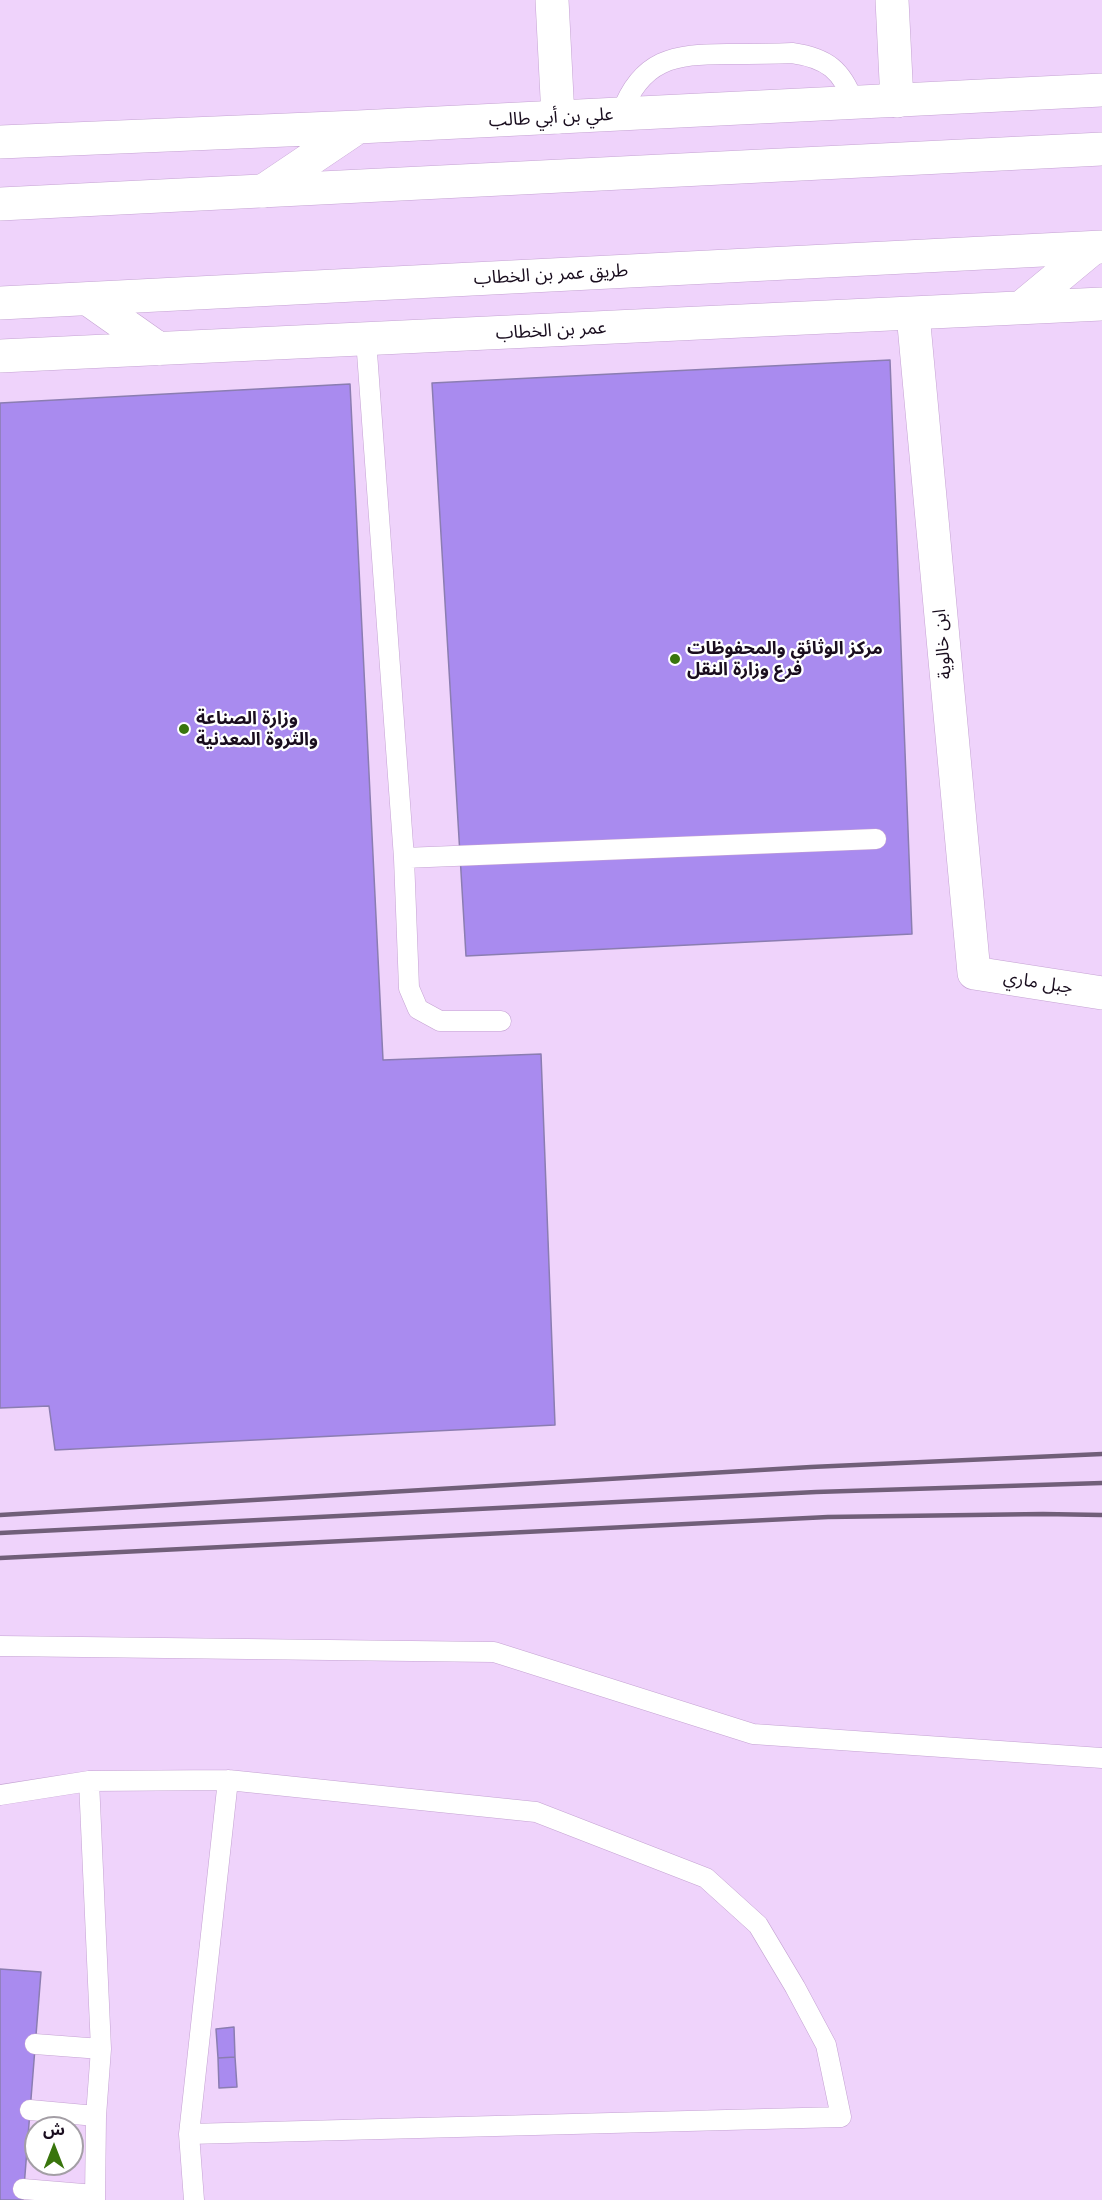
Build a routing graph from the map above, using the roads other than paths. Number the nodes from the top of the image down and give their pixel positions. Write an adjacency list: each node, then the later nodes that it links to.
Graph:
1 (552, 0): 7 (street)
2 (892, 0): 4 (street)
3 (1102, 90): 4 (street, علي بن أبي طالب)
4 (897, 101): 5 (street, علي بن أبي طالب)
5 (854, 104): 6 (street, علي بن أبي طالب); 6 (lane)
6 (621, 114): 7 (street, علي بن أبي طالب)
7 (558, 117): 8 (street, علي بن أبي طالب)
8 (358, 127): 9 (street, علي بن أبي طالب); 11 (street)
9 (0, 142)
10 (1102, 149): 11 (street)
11 (263, 191): 12 (street)
12 (0, 204)
13 (1098, 247): 14 (street, طريق عمر بن الخطاب); 17 (street)
14 (87, 299): 15 (street, طريق عمر بن الخطاب); 20 (street)
15 (0, 303)
16 (1102, 304): 17 (street, عمر بن الخطاب)
17 (1023, 306): 18 (street, عمر بن الخطاب)
18 (913, 314): 19 (street, عمر بن الخطاب); 24 (street, ابن خالوية)
19 (366, 339): 20 (street, عمر بن الخطاب); 23 (lane)
20 (159, 349): 21 (street, عمر بن الخطاب)
21 (0, 356)
22 (876, 839): 23 (lane)
23 (404, 858): 26 (lane)
24 (974, 973): 25 (street, جبل ماري)
25 (1102, 993)
26 (501, 1021)
27 (0, 1646): 28 (lane)
28 (1102, 1758)
29 (228, 1780): 30 (lane); 36 (lane); 36 (lane)
30 (88, 1781): 31 (lane); 33 (lane)
31 (0, 1795)
32 (35, 2044): 33 (lane)
33 (101, 2049): 35 (lane)
34 (30, 2110): 35 (lane)
35 (96, 2116): 38 (lane)
36 (189, 2134): 39 (lane)
37 (23, 2189): 38 (lane)
38 (95, 2198)
39 (194, 2200)

